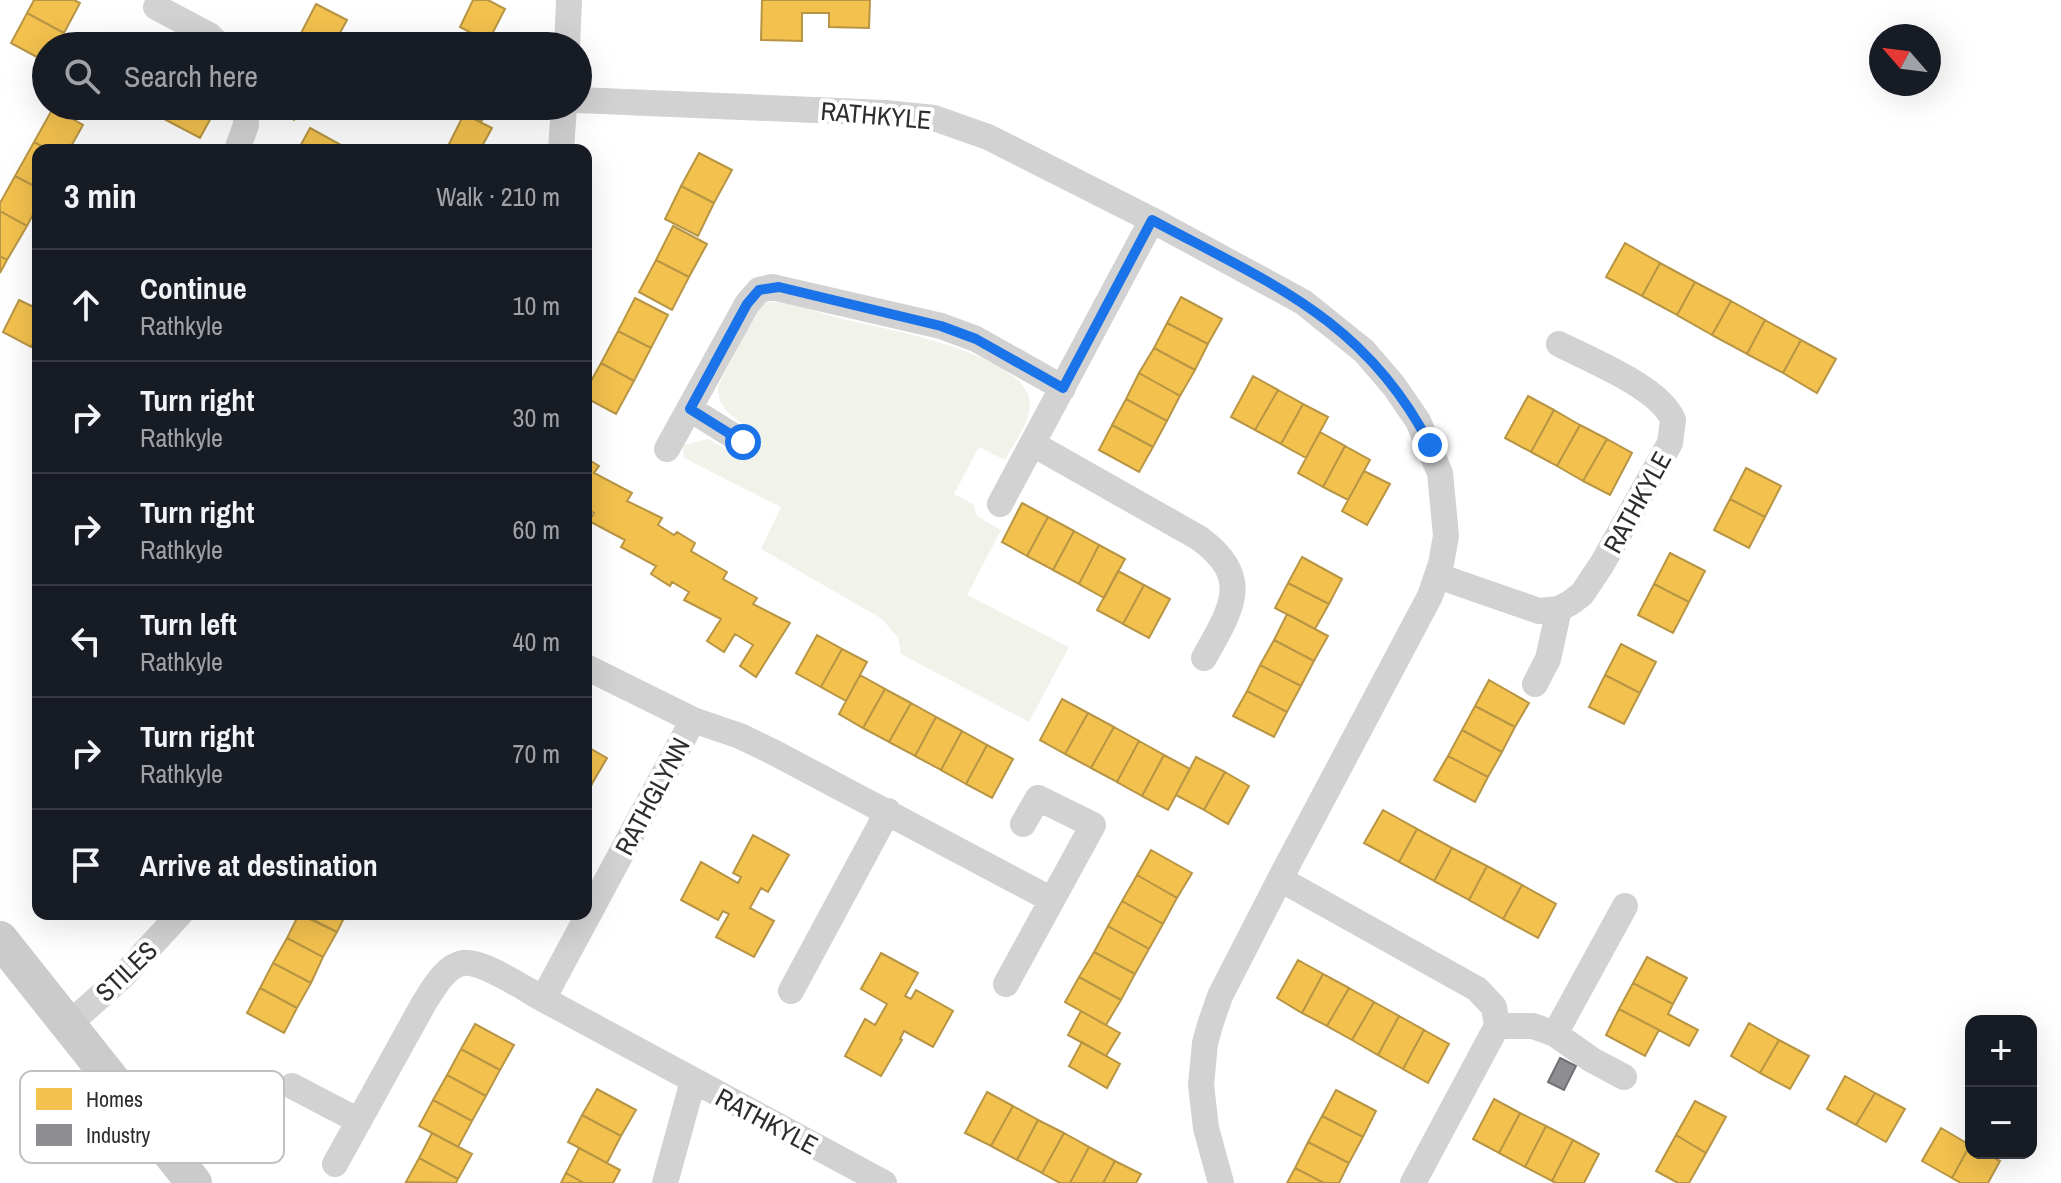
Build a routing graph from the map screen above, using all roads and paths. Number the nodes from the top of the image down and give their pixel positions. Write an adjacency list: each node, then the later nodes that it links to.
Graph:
1 (569, 0): 4 (street)
2 (156, 7): 3 (street)
3 (203, 32)
4 (568, 32)
5 (592, 101): 10 (street, RATHKYLE)
6 (246, 120): 8 (street)
7 (563, 120): 9 (street)
8 (239, 144)
9 (561, 144)
10 (1152, 220): 12 (street); 18 (street, RATHKYLE)
11 (1559, 344): 19 (street, RATHKYLE)
12 (1063, 388): 13 (street); 15 (street)
13 (690, 409): 14 (street); 16 (street)
14 (743, 442)
15 (1033, 444): 17 (street); 20 (street)
16 (667, 449)
17 (1000, 504)
18 (1438, 576): 19 (street); 26 (street, RATHKYLE)
19 (1559, 609): 22 (street)
20 (1204, 658)
21 (592, 670): 23 (street, RATHGLYNN)
22 (1535, 684)
23 (693, 720): 24 (street, RATHGLYNN); 29 (street, RATHGLYNN)
24 (888, 811): 27 (street, RATHGLYNN); 34 (street)
25 (1023, 824): 27 (street)
26 (1280, 879): 37 (street); 49 (street, RATHKYLE)
27 (1052, 900): 33 (street)
28 (1625, 906): 38 (street)
29 (592, 908)
30 (174, 920): 36 (street, STILES)
31 (585, 920): 35 (street, RATHGLYNN)
32 (0, 939): 36 (street)
33 (1006, 984)
34 (791, 991)
35 (543, 999): 41 (street); 43 (street)
36 (69, 1024): 39 (street)
37 (1497, 1026): 38 (street); 50 (street)
38 (1555, 1034): 40 (street)
39 (106, 1071)
40 (1624, 1077)
41 (693, 1081): 47 (street); 48 (street, RATHKYLE)
42 (292, 1086): 43 (street)
43 (359, 1121): 45 (street)
44 (178, 1163): 46 (street)
45 (335, 1164)
46 (194, 1183)
47 (665, 1183)
48 (884, 1183)
49 (1221, 1183)
50 (1413, 1183)

